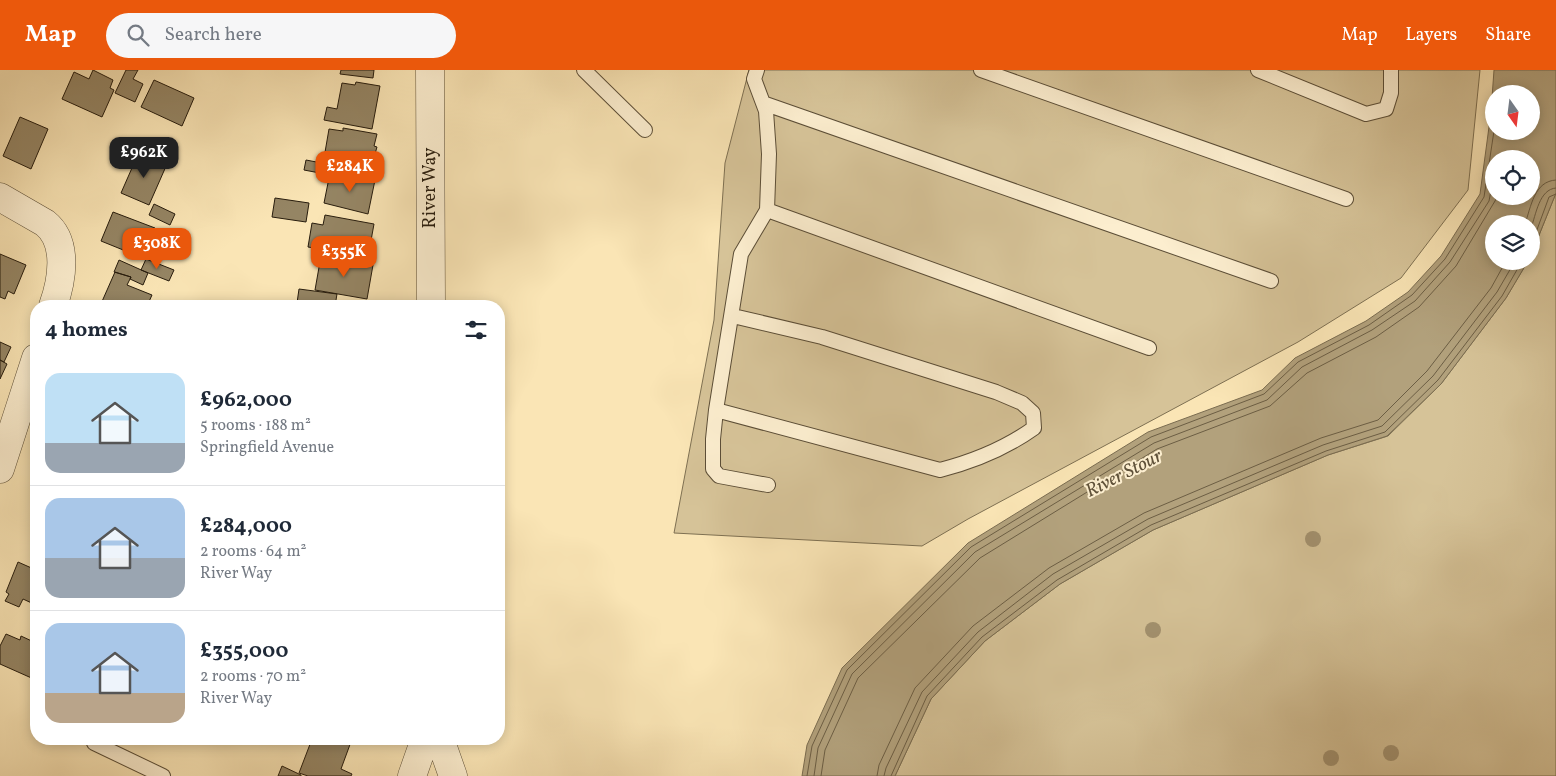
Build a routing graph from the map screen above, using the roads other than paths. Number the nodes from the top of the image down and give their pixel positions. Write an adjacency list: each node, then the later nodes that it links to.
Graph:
1 (430, 70): 14 (street, River Way)
2 (584, 70): 8 (lane)
3 (757, 70): 7 (lane)
4 (981, 70): 10 (lane)
5 (1258, 70): 6 (lane)
6 (1391, 70)
7 (763, 104): 11 (lane); 12 (lane)
8 (645, 130)
9 (0, 197): 13 (street)
10 (1346, 199)
11 (767, 210): 15 (lane); 16 (lane)
12 (1271, 281)
13 (55, 300)
14 (431, 300)
15 (733, 316): 18 (lane); 18 (lane)
16 (1149, 348)
17 (30, 376): 19 (street)
18 (716, 410): 20 (lane)
19 (0, 469)
20 (768, 485)
21 (98, 745): 24 (lane)
22 (423, 745): 25 (street)
23 (442, 745): 26 (street)
24 (163, 776)
25 (412, 776)
26 (453, 776)

